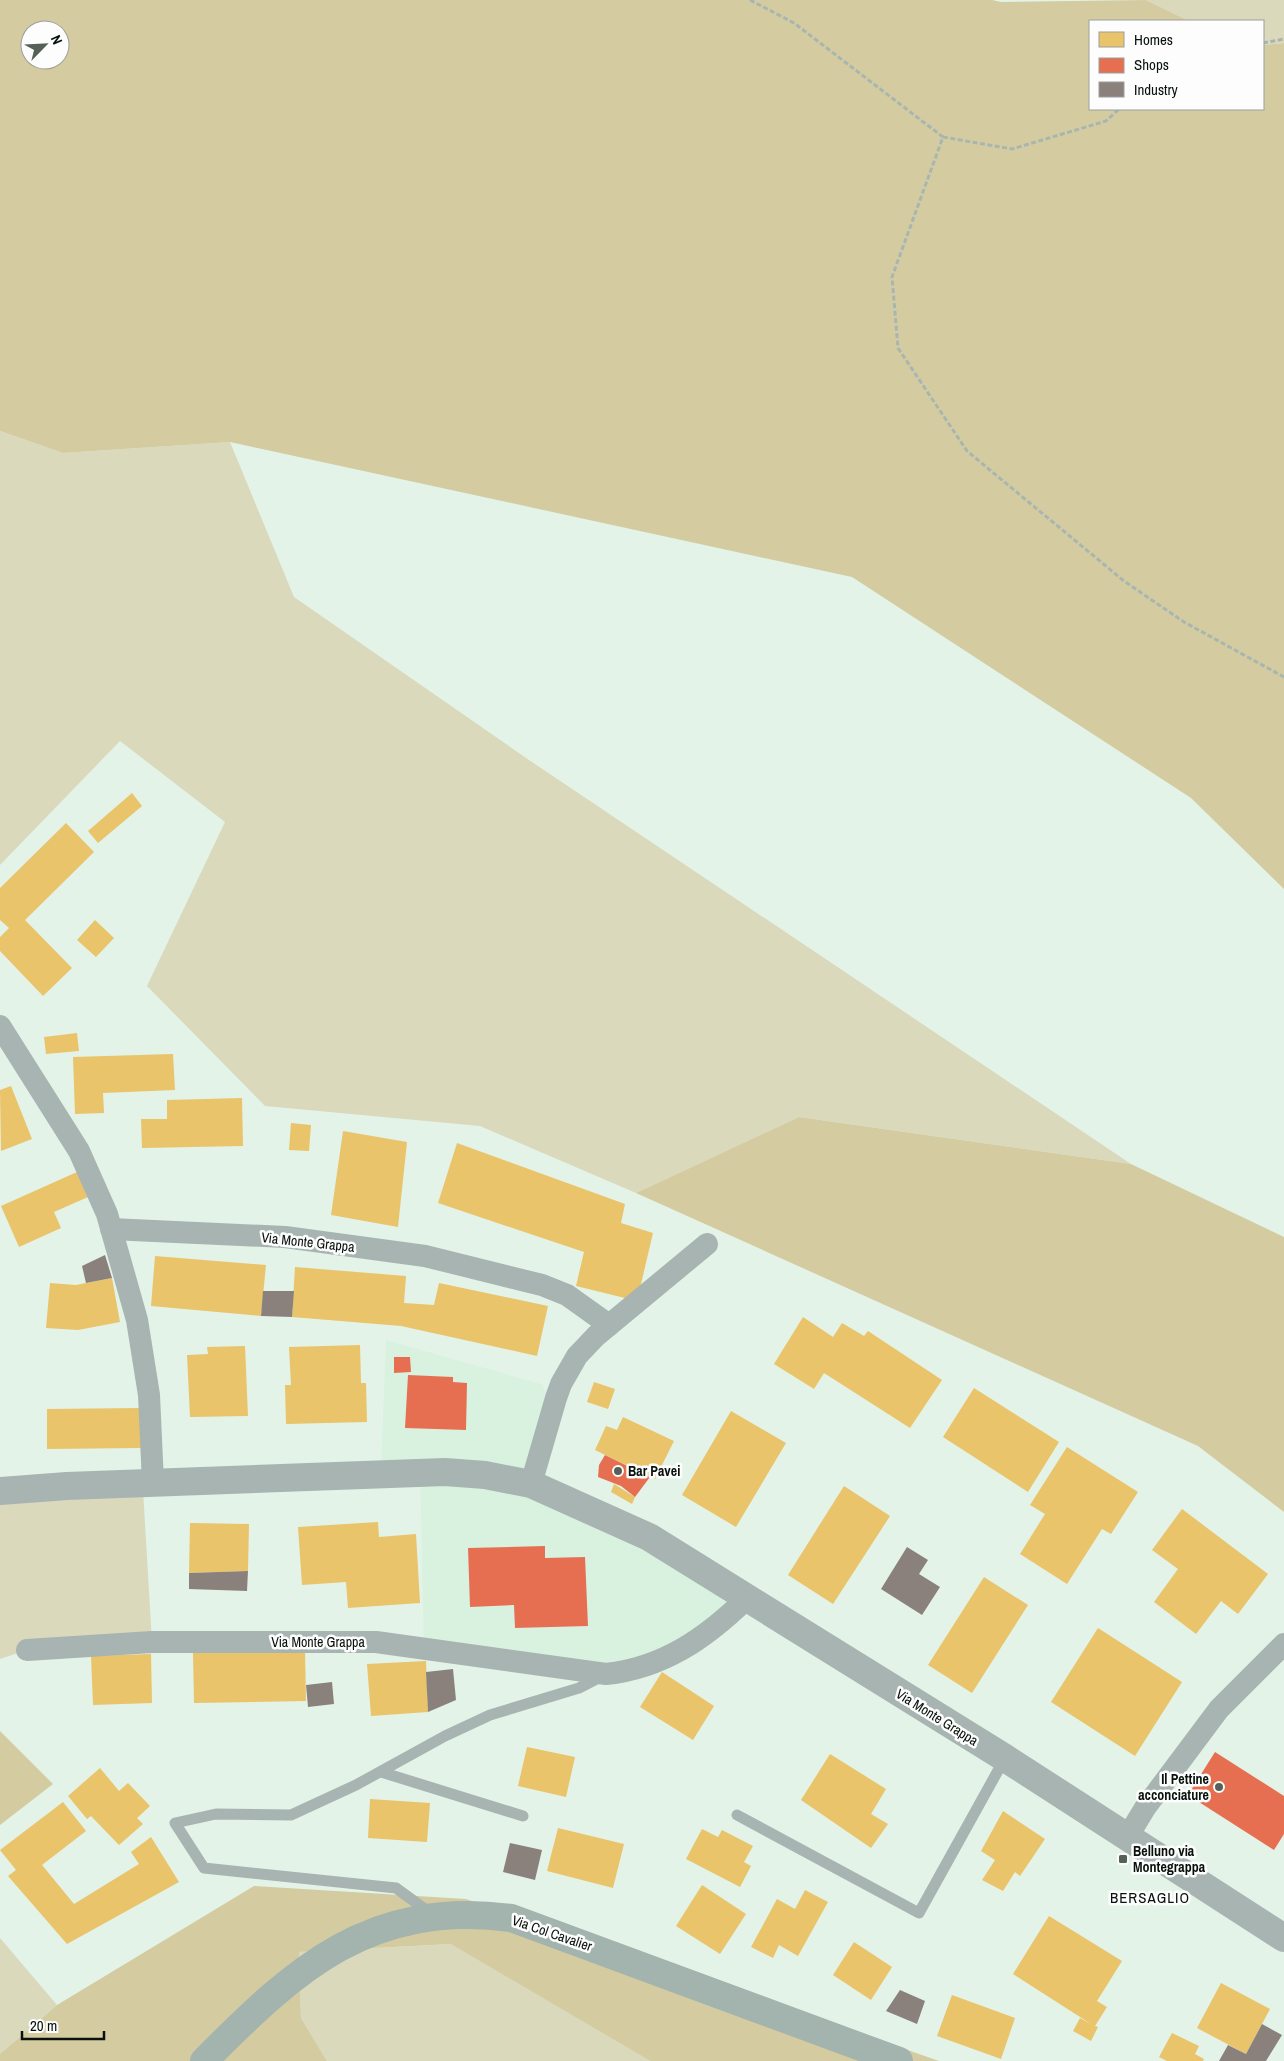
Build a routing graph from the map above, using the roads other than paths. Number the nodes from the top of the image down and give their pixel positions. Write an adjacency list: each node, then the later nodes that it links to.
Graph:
1 (0, 1026): 2 (street)
2 (111, 1229): 4 (street, Via Monte Grappa); 5 (street)
3 (707, 1244): 4 (street)
4 (609, 1325): 6 (street)
5 (153, 1483): 6 (street, Via Monte Grappa); 7 (street, Via Monte Grappa)
6 (531, 1484): 8 (street, Via Monte Grappa)
7 (0, 1491)
8 (746, 1599): 11 (street, Via Monte Grappa); 12 (street, Via Monte Grappa)
9 (1284, 1644): 16 (street)
10 (27, 1650): 11 (street, Via Monte Grappa)
11 (606, 1674): 13 (lane, Via Monte Grappa)
12 (1005, 1758): 14 (lane); 16 (street, Via Monte Grappa)
13 (381, 1772): 15 (lane); 17 (lane, Via Monte Grappa)
14 (737, 1814)
15 (523, 1816)
16 (1128, 1836): 18 (street, Via Monte Grappa)
17 (436, 1917): 19 (main road, Via Col Cavalier); 20 (main road, Via Col Cavalier)
18 (1284, 1938)
19 (861, 2054): 21 (main road, Via Col Cavalier)
20 (204, 2061)
21 (899, 2061)

